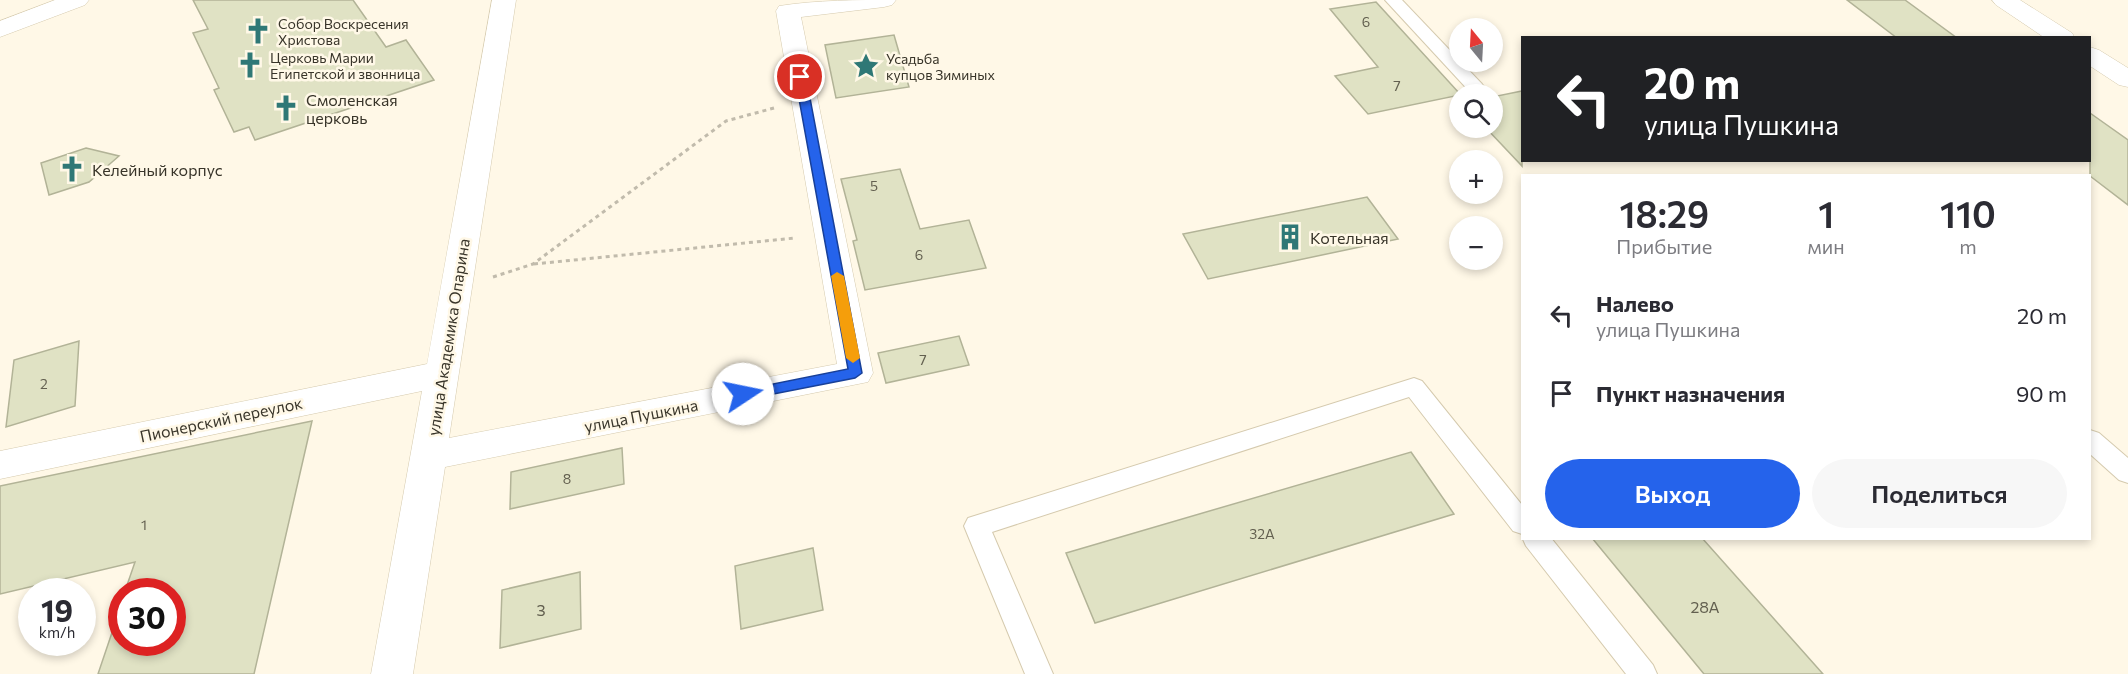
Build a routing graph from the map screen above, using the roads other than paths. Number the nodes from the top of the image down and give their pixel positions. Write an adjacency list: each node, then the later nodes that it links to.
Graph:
1 (77, 0): 6 (street)
2 (504, 0): 11 (street, улица Академика Опарина)
3 (884, 0): 13 (street, улица Пушкина)
4 (1393, 0): 10 (lane)
5 (2004, 0): 7 (street)
6 (0, 30)
7 (2059, 36)
8 (2091, 56): 9 (street)
9 (2128, 79)
10 (1472, 84)
11 (441, 374): 13 (street, улица Академика Опарина); 14 (street, Пионерский переулок)
12 (2091, 441): 15 (lane)
13 (429, 456): 18 (street, улица Академика Опарина)
14 (0, 465)
15 (2128, 473)
16 (1521, 522): 19 (lane)
17 (1537, 540): 20 (lane)
18 (392, 674)
19 (1039, 674)
20 (1643, 674)

